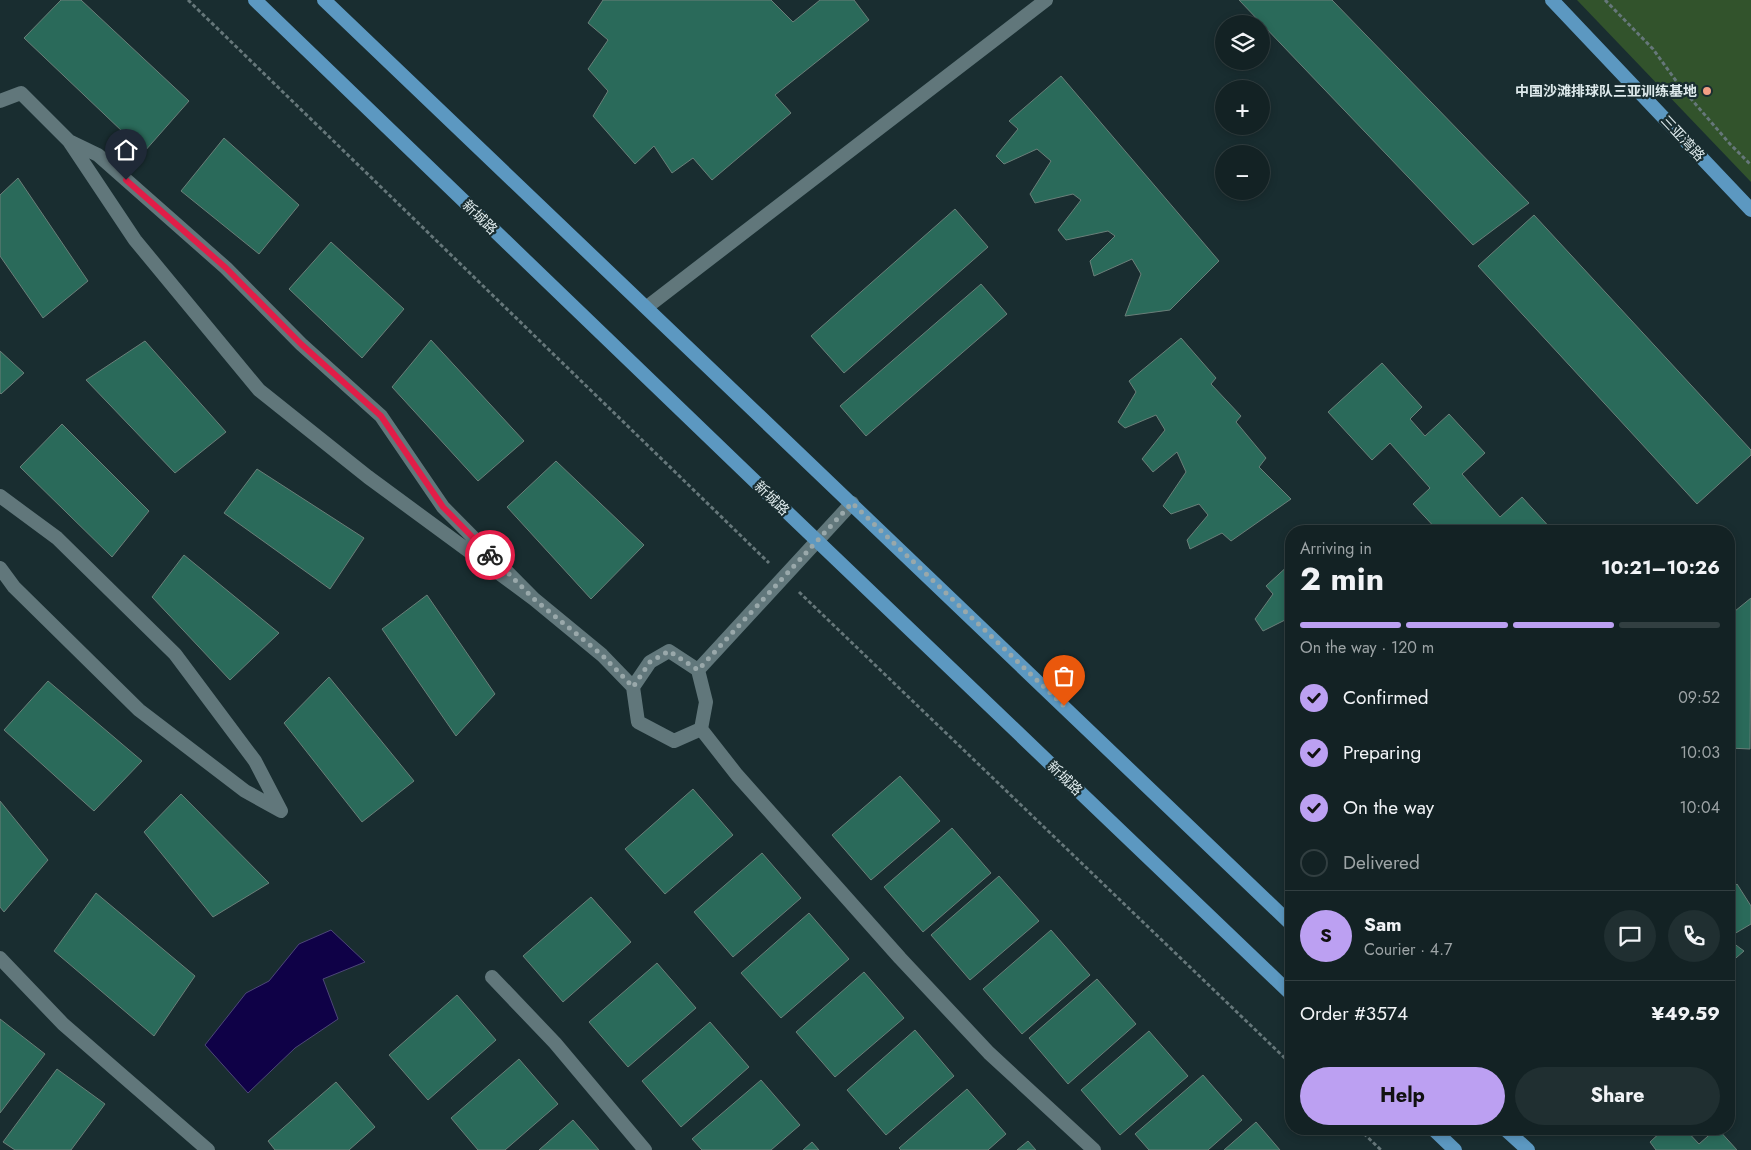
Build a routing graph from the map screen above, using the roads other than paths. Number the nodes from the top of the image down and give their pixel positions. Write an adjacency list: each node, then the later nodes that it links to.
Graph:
1 (255, 0): 11 (main road, 新城路)
2 (324, 0): 8 (main road)
3 (1046, 0): 8 (street)
4 (1552, 0): 7 (main road, 三亚湾路)
5 (0, 101): 6 (street)
6 (69, 141): 13 (street); 13 (street)
7 (1751, 210)
8 (647, 307): 10 (main road)
9 (0, 496): 12 (street)
10 (852, 503): 11 (street); 17 (main road)
11 (817, 541): 14 (street); 20 (main road, 新城路)
12 (0, 568)
13 (534, 599): 15 (street)
14 (698, 670): 15 (street); 16 (street)
15 (633, 687): 16 (street)
16 (701, 729): 25 (street)
17 (1285, 918)
18 (0, 958): 23 (street)
19 (492, 977): 24 (street)
20 (1285, 988)
21 (1439, 1135): 26 (main road)
22 (1512, 1135): 27 (main road)
23 (208, 1150)
24 (645, 1150)
25 (1094, 1150)
26 (1455, 1150)
27 (1528, 1150)

